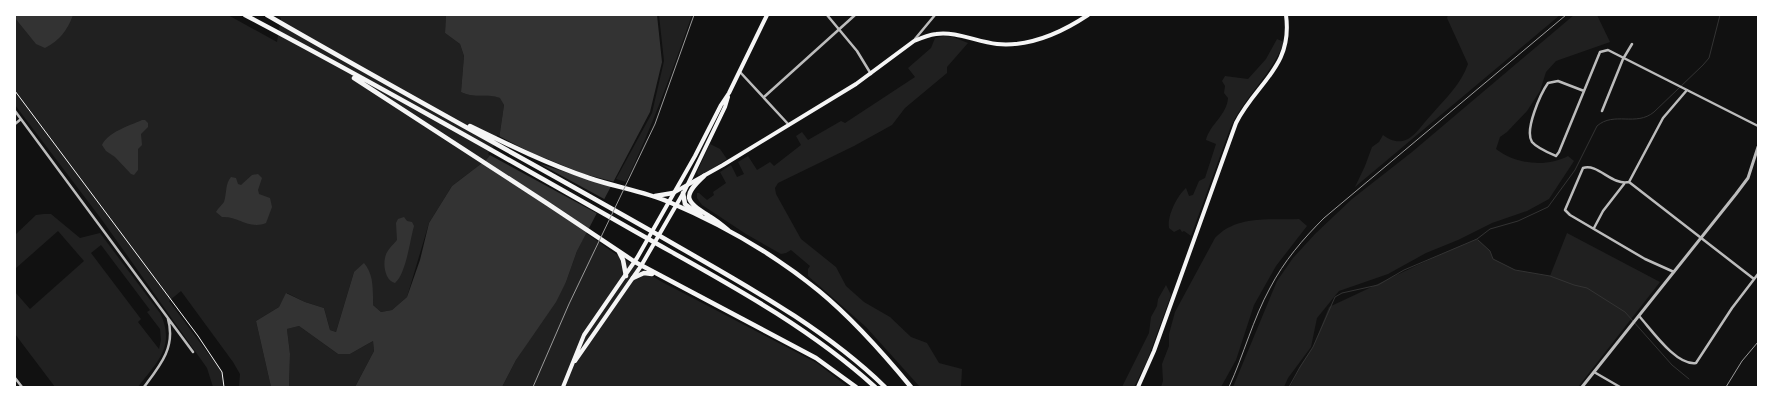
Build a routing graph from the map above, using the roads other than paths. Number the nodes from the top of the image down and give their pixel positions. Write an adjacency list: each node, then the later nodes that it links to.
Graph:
1 (245, 15): 12 (highway)
2 (266, 15): 22 (highway)
3 (767, 15): 14 (main road)
4 (827, 15): 9 (street)
5 (855, 15): 9 (street)
6 (935, 15): 10 (street)
7 (1088, 15): 10 (main road)
8 (1286, 15): 63 (main road)
9 (839, 30): 15 (street); 19 (street)
10 (914, 41): 15 (main road)
11 (1632, 44): 13 (street)
12 (306, 48): 41 (highway); 60 (highway)
13 (1625, 58): 16 (street); 17 (street); 21 (street)
14 (740, 72): 18 (main road); 19 (street)
15 (871, 74): 25 (main road)
16 (1686, 89): 26 (street); 29 (street)
17 (1584, 91): 17 (street)
18 (729, 93): 31 (main road); 32 (main road)
19 (764, 96): 25 (street)
20 (15, 111): 23 (street)
21 (1602, 111)
22 (443, 114): 34 (highway); 61 (highway)
23 (21, 120): 24 (street); 51 (street)
24 (15, 124)
25 (789, 125): 28 (main road)
26 (1758, 126)
27 (1758, 147): 40 (street)
28 (704, 176): 31 (main road); 39 (highway)
29 (1629, 182): 30 (street); 40 (street)
30 (1625, 183): 38 (street); 38 (street)
31 (686, 187): 32 (main road); 33 (main road)
32 (673, 193): 34 (highway); 35 (main road)
33 (683, 193): 36 (main road); 37 (highway)
34 (654, 196): 35 (highway)
35 (668, 202): 36 (highway); 42 (main road)
36 (676, 205): 37 (highway); 43 (main road)
37 (713, 224): 39 (highway)
38 (1594, 228): 44 (street)
39 (739, 238): 62 (highway)
40 (1702, 239): 44 (street); 49 (street)
41 (616, 250): 42 (highway); 47 (highway)
42 (634, 262): 43 (highway); 47 (main road)
43 (641, 266): 45 (highway); 48 (main road)
44 (1675, 273): 50 (street)
45 (657, 274): 48 (highway); 59 (highway)
46 (1758, 274): 49 (street)
47 (626, 276): 53 (main road)
48 (633, 278): 53 (main road)
49 (1754, 279): 50 (street)
50 (1640, 316): 54 (street)
51 (168, 317): 52 (street); 57 (street)
52 (193, 352)
53 (573, 362): 58 (main road)
54 (1594, 372): 64 (street); 65 (street)
55 (15, 378): 56 (street)
56 (22, 387)
57 (144, 387)
58 (564, 387)
59 (856, 387)
60 (876, 387)
61 (885, 387)
62 (910, 387)
63 (1138, 387)
64 (1582, 387)
65 (1620, 387)

